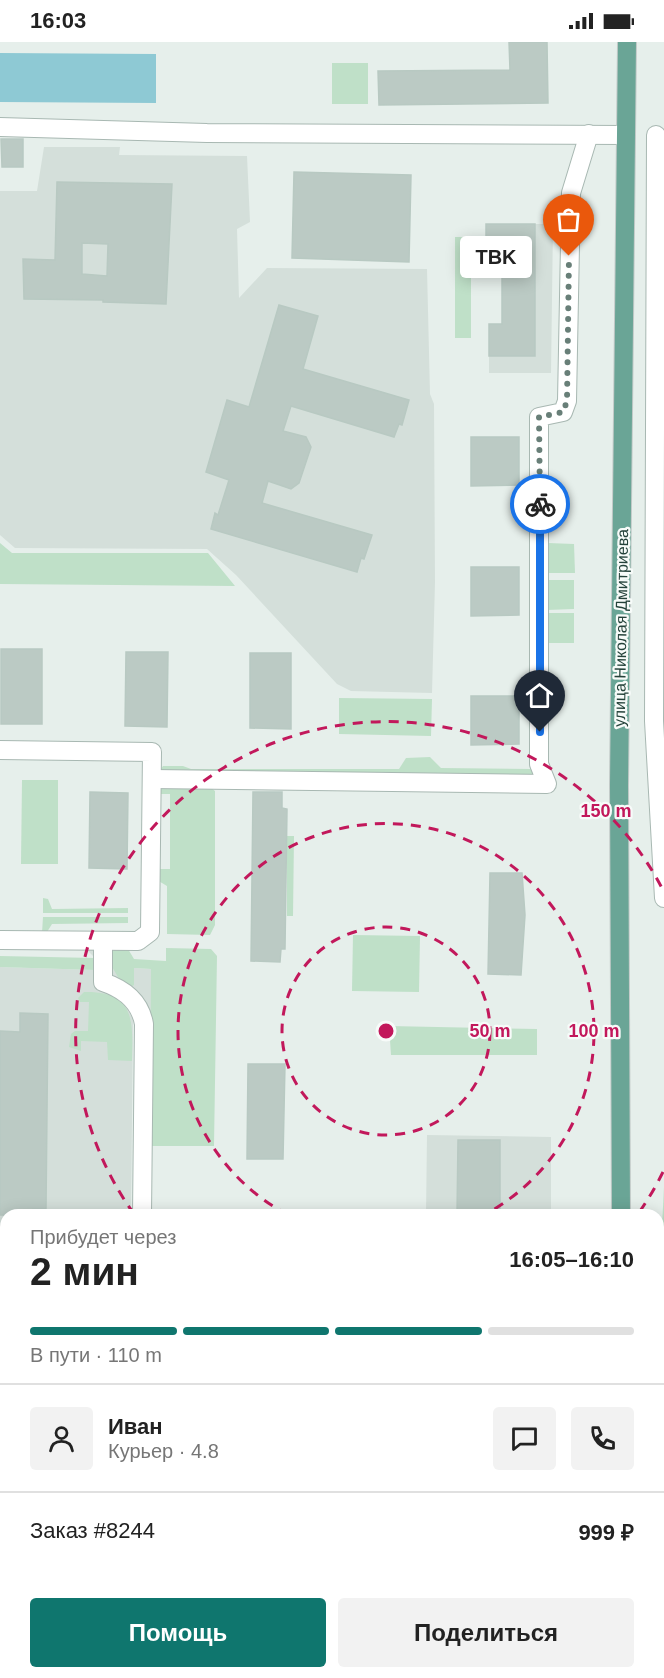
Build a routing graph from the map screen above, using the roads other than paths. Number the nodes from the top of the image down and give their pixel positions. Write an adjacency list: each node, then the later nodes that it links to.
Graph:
1 (627, 42): 4 (main road, улица Николая Дмитриева)
2 (0, 127): 3 (street)
3 (589, 134): 4 (street); 8 (street)
4 (627, 135): 13 (main road, улица Николая Дмитриева)
5 (656, 135): 6 (street)
6 (659, 558): 9 (street)
7 (0, 750): 8 (street)
8 (152, 779): 11 (street)
9 (664, 898)
10 (0, 940): 11 (street)
11 (103, 941): 12 (street)
12 (142, 1209)
13 (621, 1209)

